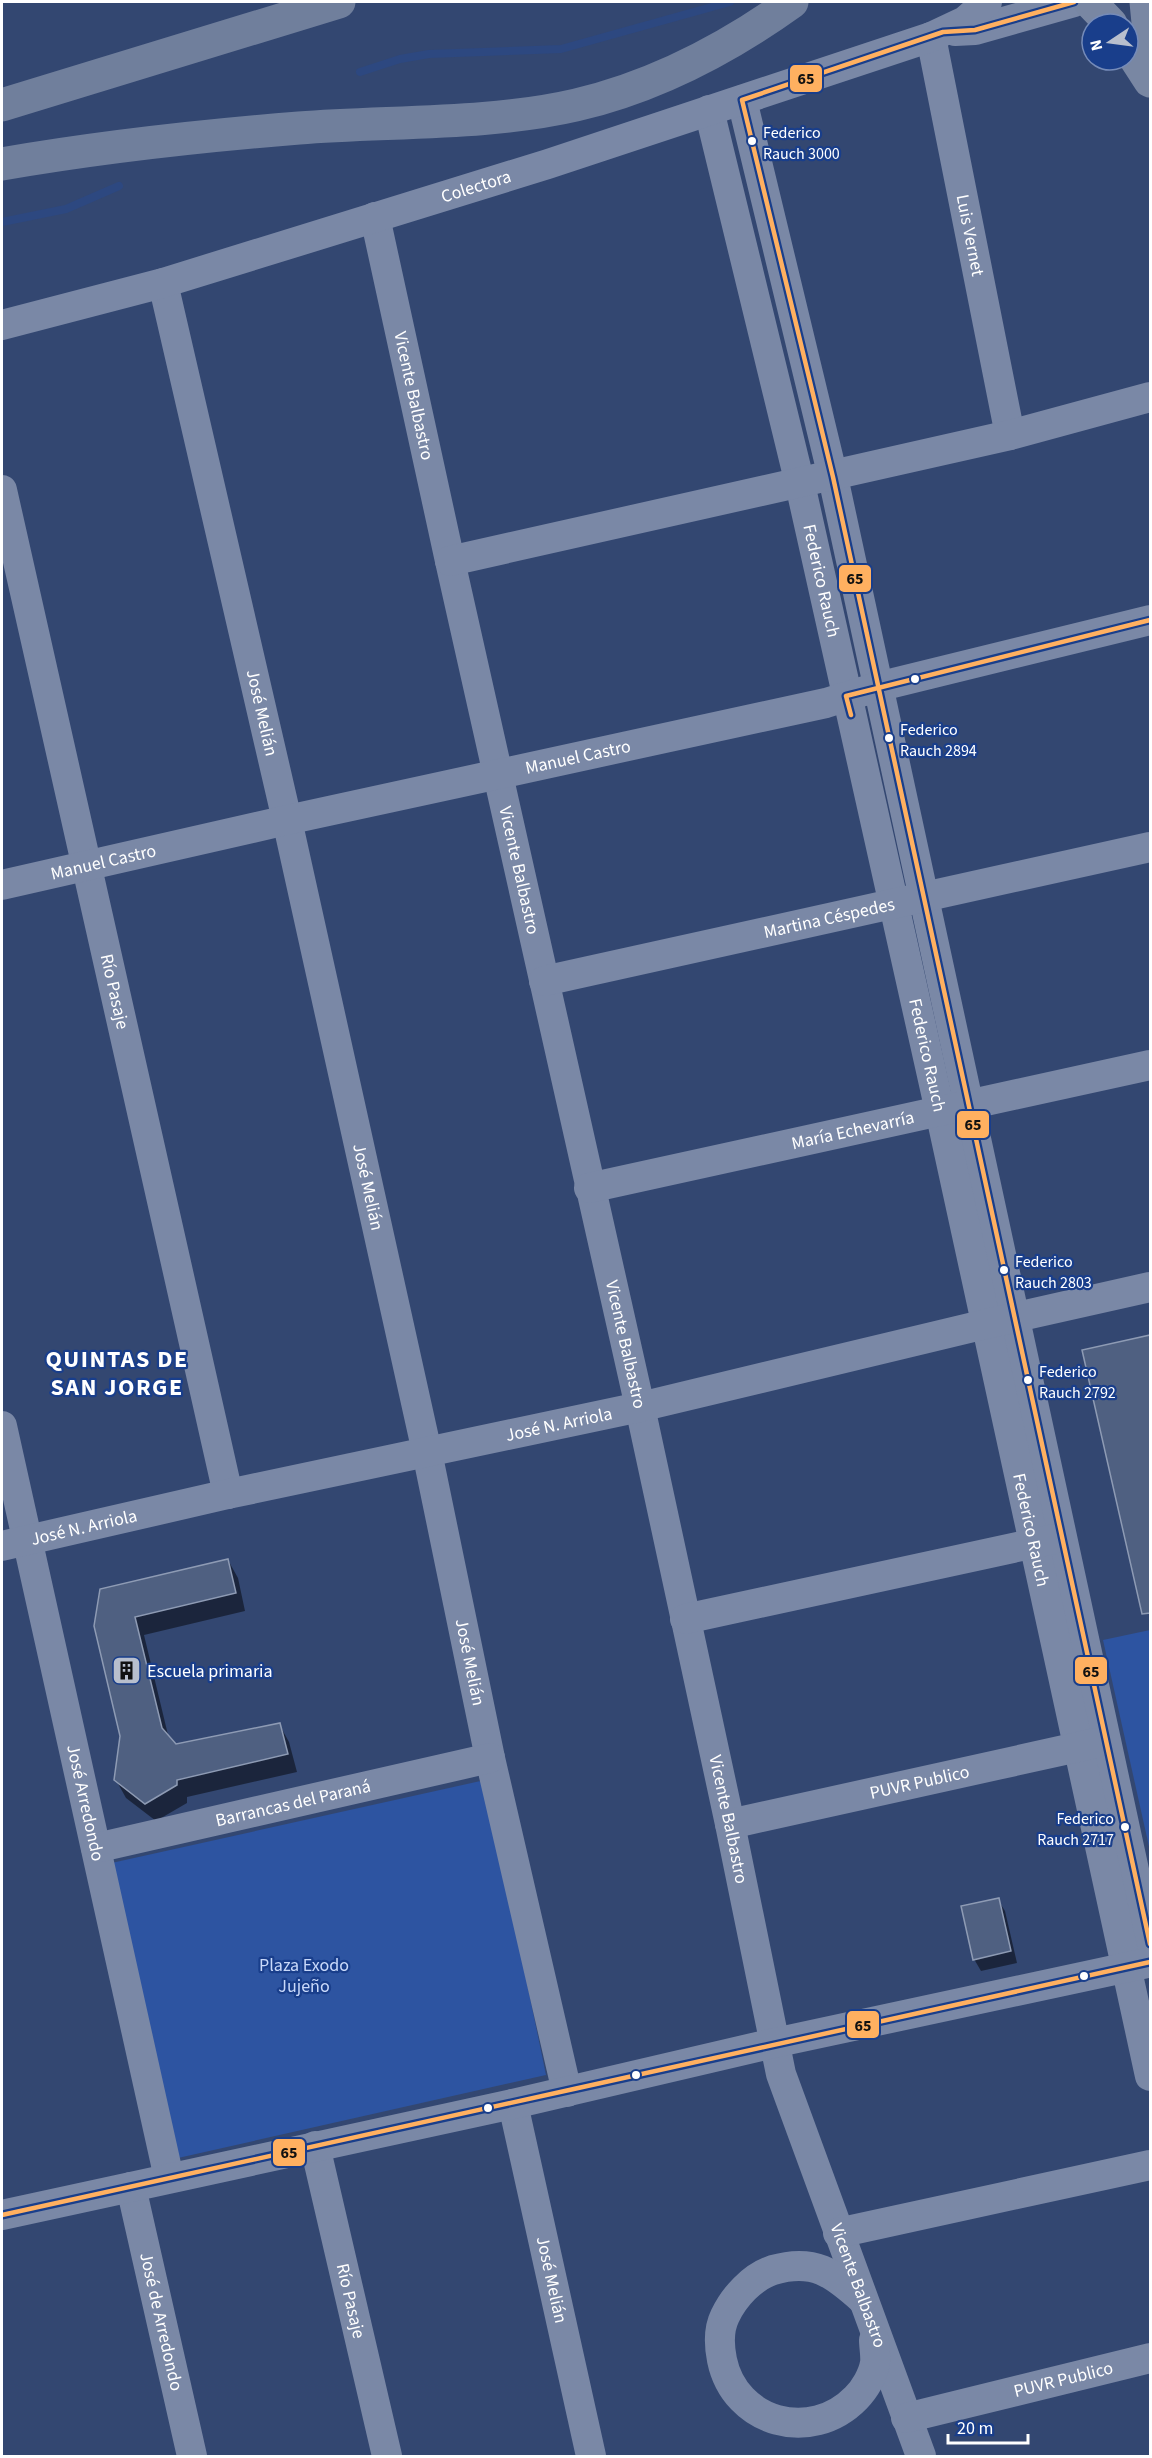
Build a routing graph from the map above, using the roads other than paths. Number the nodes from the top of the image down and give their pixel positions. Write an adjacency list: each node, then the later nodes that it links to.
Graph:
1 (339, 2): 13 (highway)
2 (792, 2): 15 (highway)
3 (987, 2): 8 (street, Colectora)
4 (1074, 2): 8 (street, Colectora)
5 (1092, 2): 6 (main road)
6 (1101, 2)
7 (1146, 2): 9 (main road)
8 (937, 34): 12 (street, Colectora); 20 (street, Luis Vernet)
9 (1150, 42)
10 (1140, 66): 11 (main road)
11 (1150, 81)
12 (742, 100): 14 (street, Colectora); 21 (street, Federico Rauch)
13 (2, 105)
14 (709, 110): 16 (street, Colectora); 22 (street, Federico Rauch)
15 (2, 164)
16 (375, 217): 17 (street, Colectora); 24 (street, Vicente Balbastro)
17 (163, 283): 18 (street, Colectora); 29 (street, José Melián)
18 (2, 324)
19 (1150, 397): 20 (street)
20 (1010, 435): 21 (street)
21 (833, 477): 22 (street); 26 (street, Federico Rauch)
22 (800, 484): 24 (street); 27 (street, Federico Rauch)
23 (2, 490): 31 (street, Río Pasaje)
24 (450, 561): 28 (street, Vicente Balbastro)
25 (1150, 620): 26 (street, Manuel Castro)
26 (877, 687): 27 (street, Manuel Castro); 33 (street, Federico Rauch)
27 (846, 696): 28 (street, Manuel Castro); 34 (street, Federico Rauch)
28 (499, 774): 29 (street, Manuel Castro); 35 (street, Vicente Balbastro)
29 (287, 820): 31 (street, Manuel Castro); 44 (street, José Melián)
30 (1150, 848): 33 (street, Martina Céspedes)
31 (85, 867): 32 (street, Manuel Castro); 45 (street, Río Pasaje)
32 (2, 885)
33 (923, 898): 34 (street, Martina Céspedes); 37 (street, Federico Rauch)
34 (894, 904): 35 (street, Martina Céspedes); 38 (street, Federico Rauch)
35 (544, 981): 39 (street, Vicente Balbastro)
36 (1150, 1065): 37 (street, María Echevarría)
37 (970, 1105): 38 (street, María Echevarría); 41 (street, Federico Rauch)
38 (940, 1111): 39 (street, María Echevarría); 41 (street, Federico Rauch)
39 (589, 1188): 42 (street, Vicente Balbastro)
40 (1150, 1287): 41 (street, José N. Arriola)
41 (1000, 1321): 42 (street, José N. Arriola); 46 (street, Federico Rauch)
42 (640, 1407): 44 (street, José N. Arriola); 48 (street, Vicente Balbastro)
43 (2, 1426): 47 (street, José Arredondo)
44 (427, 1452): 45 (street, José N. Arriola); 51 (street, José Melián)
45 (228, 1494): 47 (street, José N. Arriola)
46 (1049, 1540): 48 (street); 49 (street, Federico Rauch); 50 (street, Federico Rauch)
47 (14, 1543): 53 (street, José Arredondo)
48 (685, 1619): 52 (street, Vicente Balbastro)
49 (1108, 1740): 50 (street, PUVR Publico); 54 (street, Federico Rauch)
50 (1079, 1748): 52 (street, PUVR Publico); 55 (street, Federico Rauch)
51 (490, 1758): 53 (street, Barrancas del Paraná); 58 (street, José Melián)
52 (730, 1824): 56 (street, Vicente Balbastro)
53 (96, 1848): 62 (street, José Arredondo)
54 (1150, 1944)
55 (1138, 1964): 56 (street); 57 (street, Federico Rauch)
56 (774, 2043): 58 (street); 65 (street, Vicente Balbastro)
57 (1150, 2076)
58 (567, 2092): 59 (street)
59 (513, 2104): 60 (street); 72 (street, José Melián)
60 (315, 2146): 62 (street); 71 (street, Río Pasaje)
61 (1150, 2164): 65 (street)
62 (170, 2178): 63 (street)
63 (131, 2187): 64 (street); 70 (street, José de Arredondo)
64 (2, 2215)
65 (838, 2233): 66 (street, Vicente Balbastro)
66 (862, 2299): 67 (street, Vicente Balbastro); 67 (street)
67 (873, 2328): 69 (street, Vicente Balbastro)
68 (1150, 2358): 69 (street, PUVR Publico)
69 (906, 2418): 73 (street, Vicente Balbastro)
70 (192, 2457)
71 (387, 2457)
72 (591, 2457)
73 (921, 2457)

